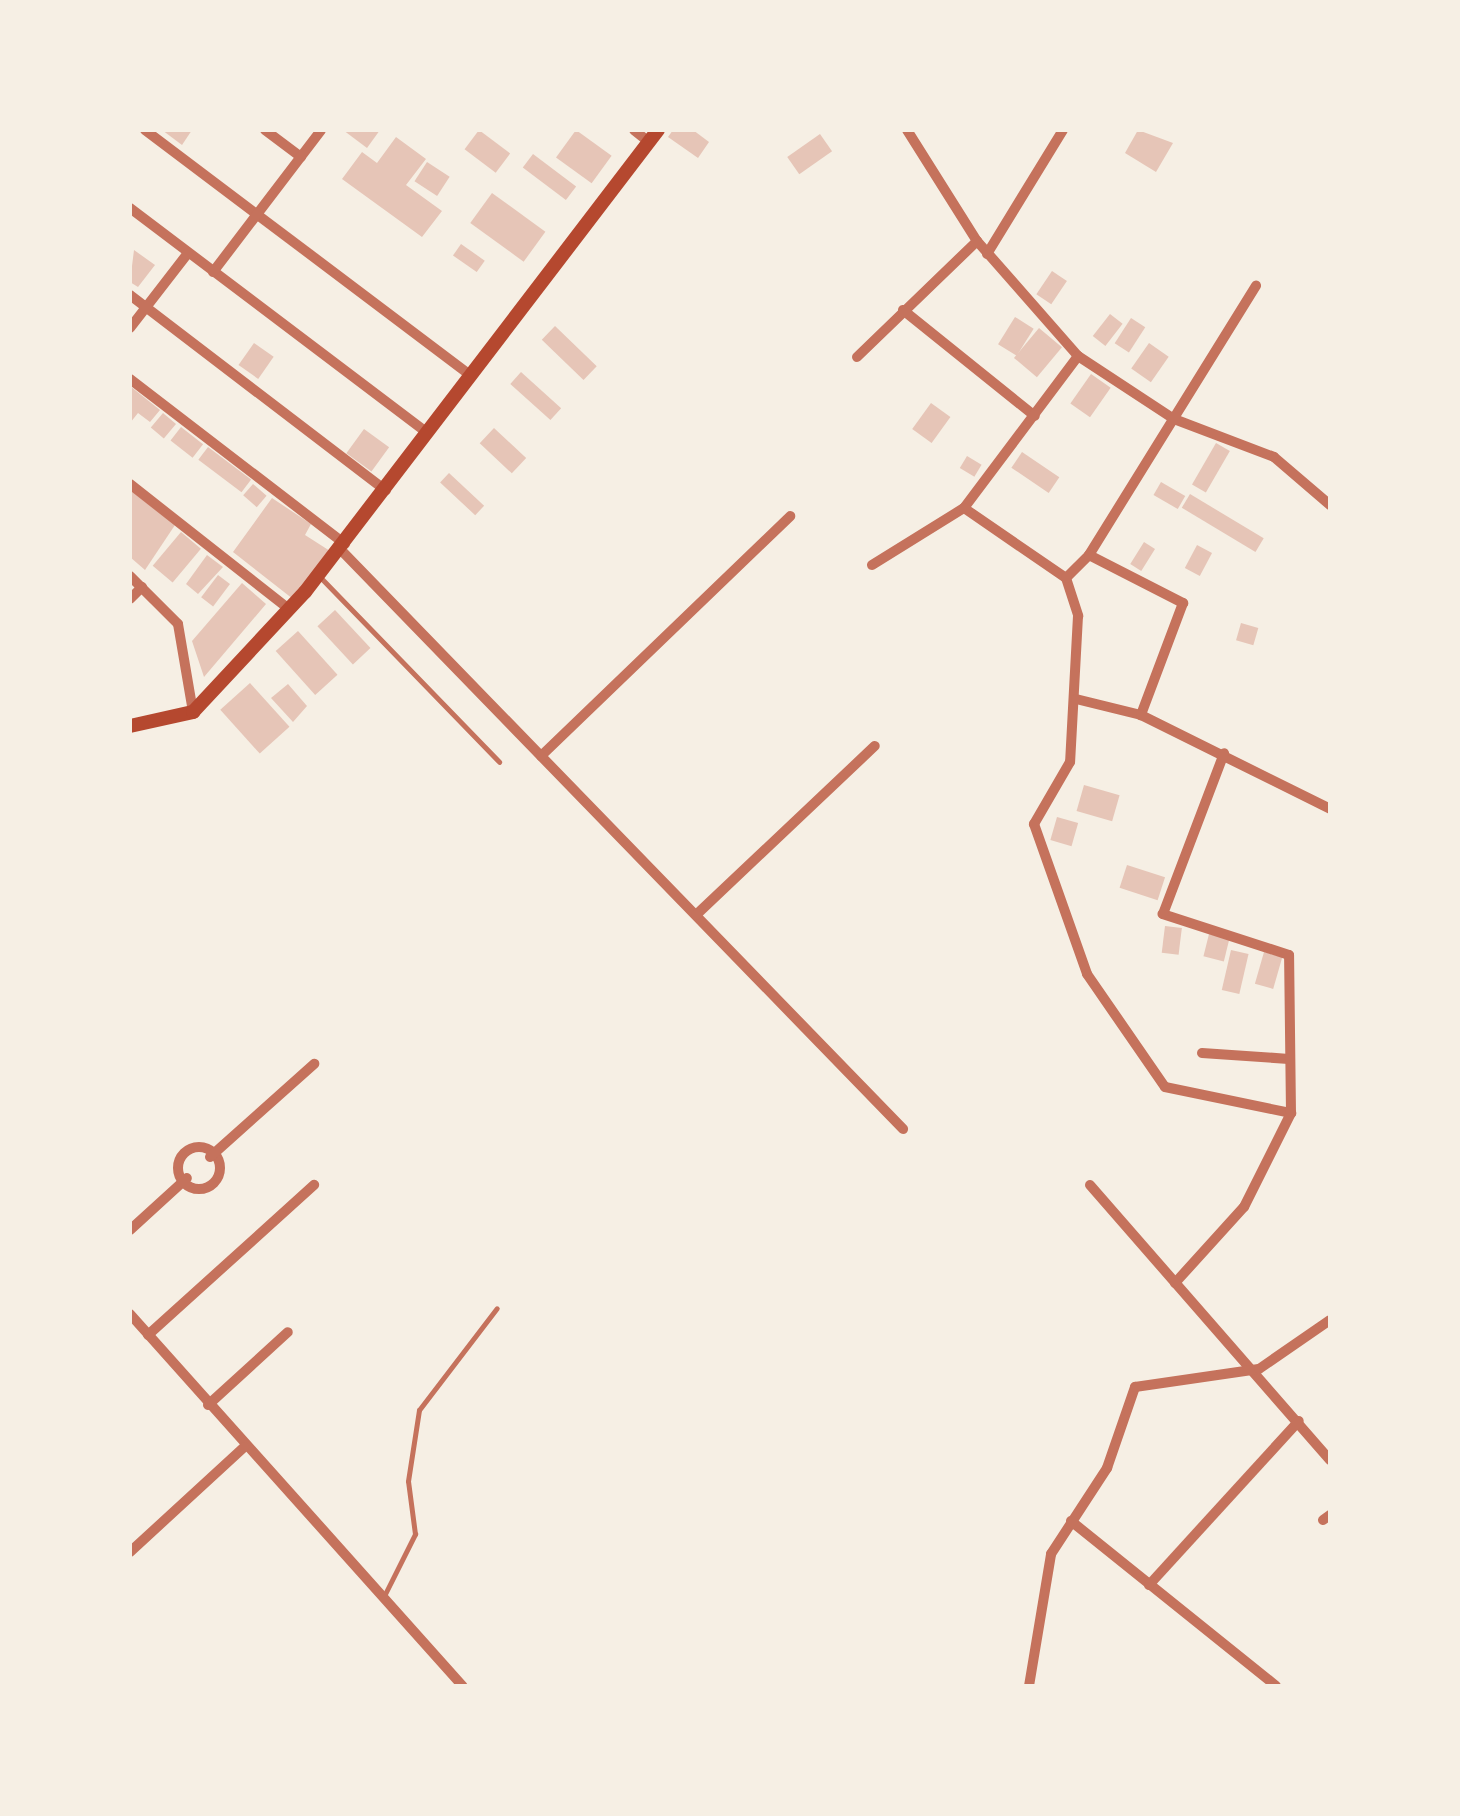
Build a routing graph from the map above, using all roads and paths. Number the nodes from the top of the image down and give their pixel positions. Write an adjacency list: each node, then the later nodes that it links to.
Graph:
1 (145, 130): 10 (street)
2 (265, 130): 8 (street)
3 (321, 130): 8 (street)
4 (634, 130): 7 (street)
5 (907, 130): 11 (street)
6 (1063, 130): 13 (street)
7 (654, 136): 22 (main road)
8 (301, 157): 10 (street)
9 (130, 208): 12 (street)
10 (257, 214): 14 (street); 22 (street)
11 (976, 241): 13 (street); 18 (street)
12 (188, 253): 14 (street); 17 (street)
13 (987, 254): 20 (street)
14 (213, 272): 26 (street)
15 (1256, 286): 25 (street)
16 (130, 295): 17 (street)
17 (147, 308): 19 (street); 28 (street)
18 (903, 310): 21 (street); 24 (street)
19 (130, 328)
20 (1078, 356): 24 (street); 25 (street)
21 (857, 357)
22 (472, 376): 26 (main road)
23 (130, 379): 32 (street)
24 (1036, 416): 30 (street)
25 (1174, 419): 29 (street); 33 (street)
26 (428, 432): 28 (main road)
27 (130, 484): 40 (street)
28 (387, 491): 32 (main road)
29 (1330, 505)
30 (964, 508): 34 (street); 37 (street)
31 (790, 516): 47 (street)
32 (343, 547): 36 (main road); 47 (street)
33 (1089, 555): 37 (street); 43 (street)
34 (872, 566)
35 (130, 576): 38 (street)
36 (319, 576): 40 (main road); 48 (lane)
37 (1066, 578): 41 (street)
38 (142, 587): 39 (street); 42 (street)
39 (130, 598)
40 (289, 609): 42 (main road)
41 (1076, 699): 43 (street); 54 (street)
42 (193, 712): 44 (main road)
43 (1141, 715): 46 (street)
44 (130, 726)
45 (875, 746): 50 (street)
46 (1224, 753): 49 (street); 52 (street)
47 (542, 756): 50 (street)
48 (499, 762)
49 (1330, 809)
50 (696, 915): 55 (street)
51 (1202, 1053): 52 (street)
52 (1290, 1059): 54 (street)
53 (314, 1064): 56 (street)
54 (1290, 1113): 61 (street)
55 (903, 1128)
56 (210, 1158): 57 (street); 57 (street)
57 (187, 1178): 60 (street)
58 (314, 1185): 66 (street)
59 (1090, 1185): 61 (street)
60 (130, 1230)
61 (1175, 1283): 67 (street)
62 (498, 1308): 75 (lane)
63 (130, 1314): 66 (street)
64 (1330, 1320): 67 (street)
65 (288, 1332): 68 (street)
66 (148, 1335): 68 (street)
67 (1259, 1368): 69 (street); 72 (street)
68 (208, 1405): 70 (street)
69 (1299, 1421): 71 (street); 74 (street)
70 (244, 1447): 73 (street); 75 (street)
71 (1330, 1460)
72 (1071, 1521): 74 (street); 76 (street)
73 (130, 1552)
74 (1149, 1585): 78 (street)
75 (382, 1601): 77 (street)
76 (1031, 1685)
77 (463, 1686)
78 (1276, 1686)

